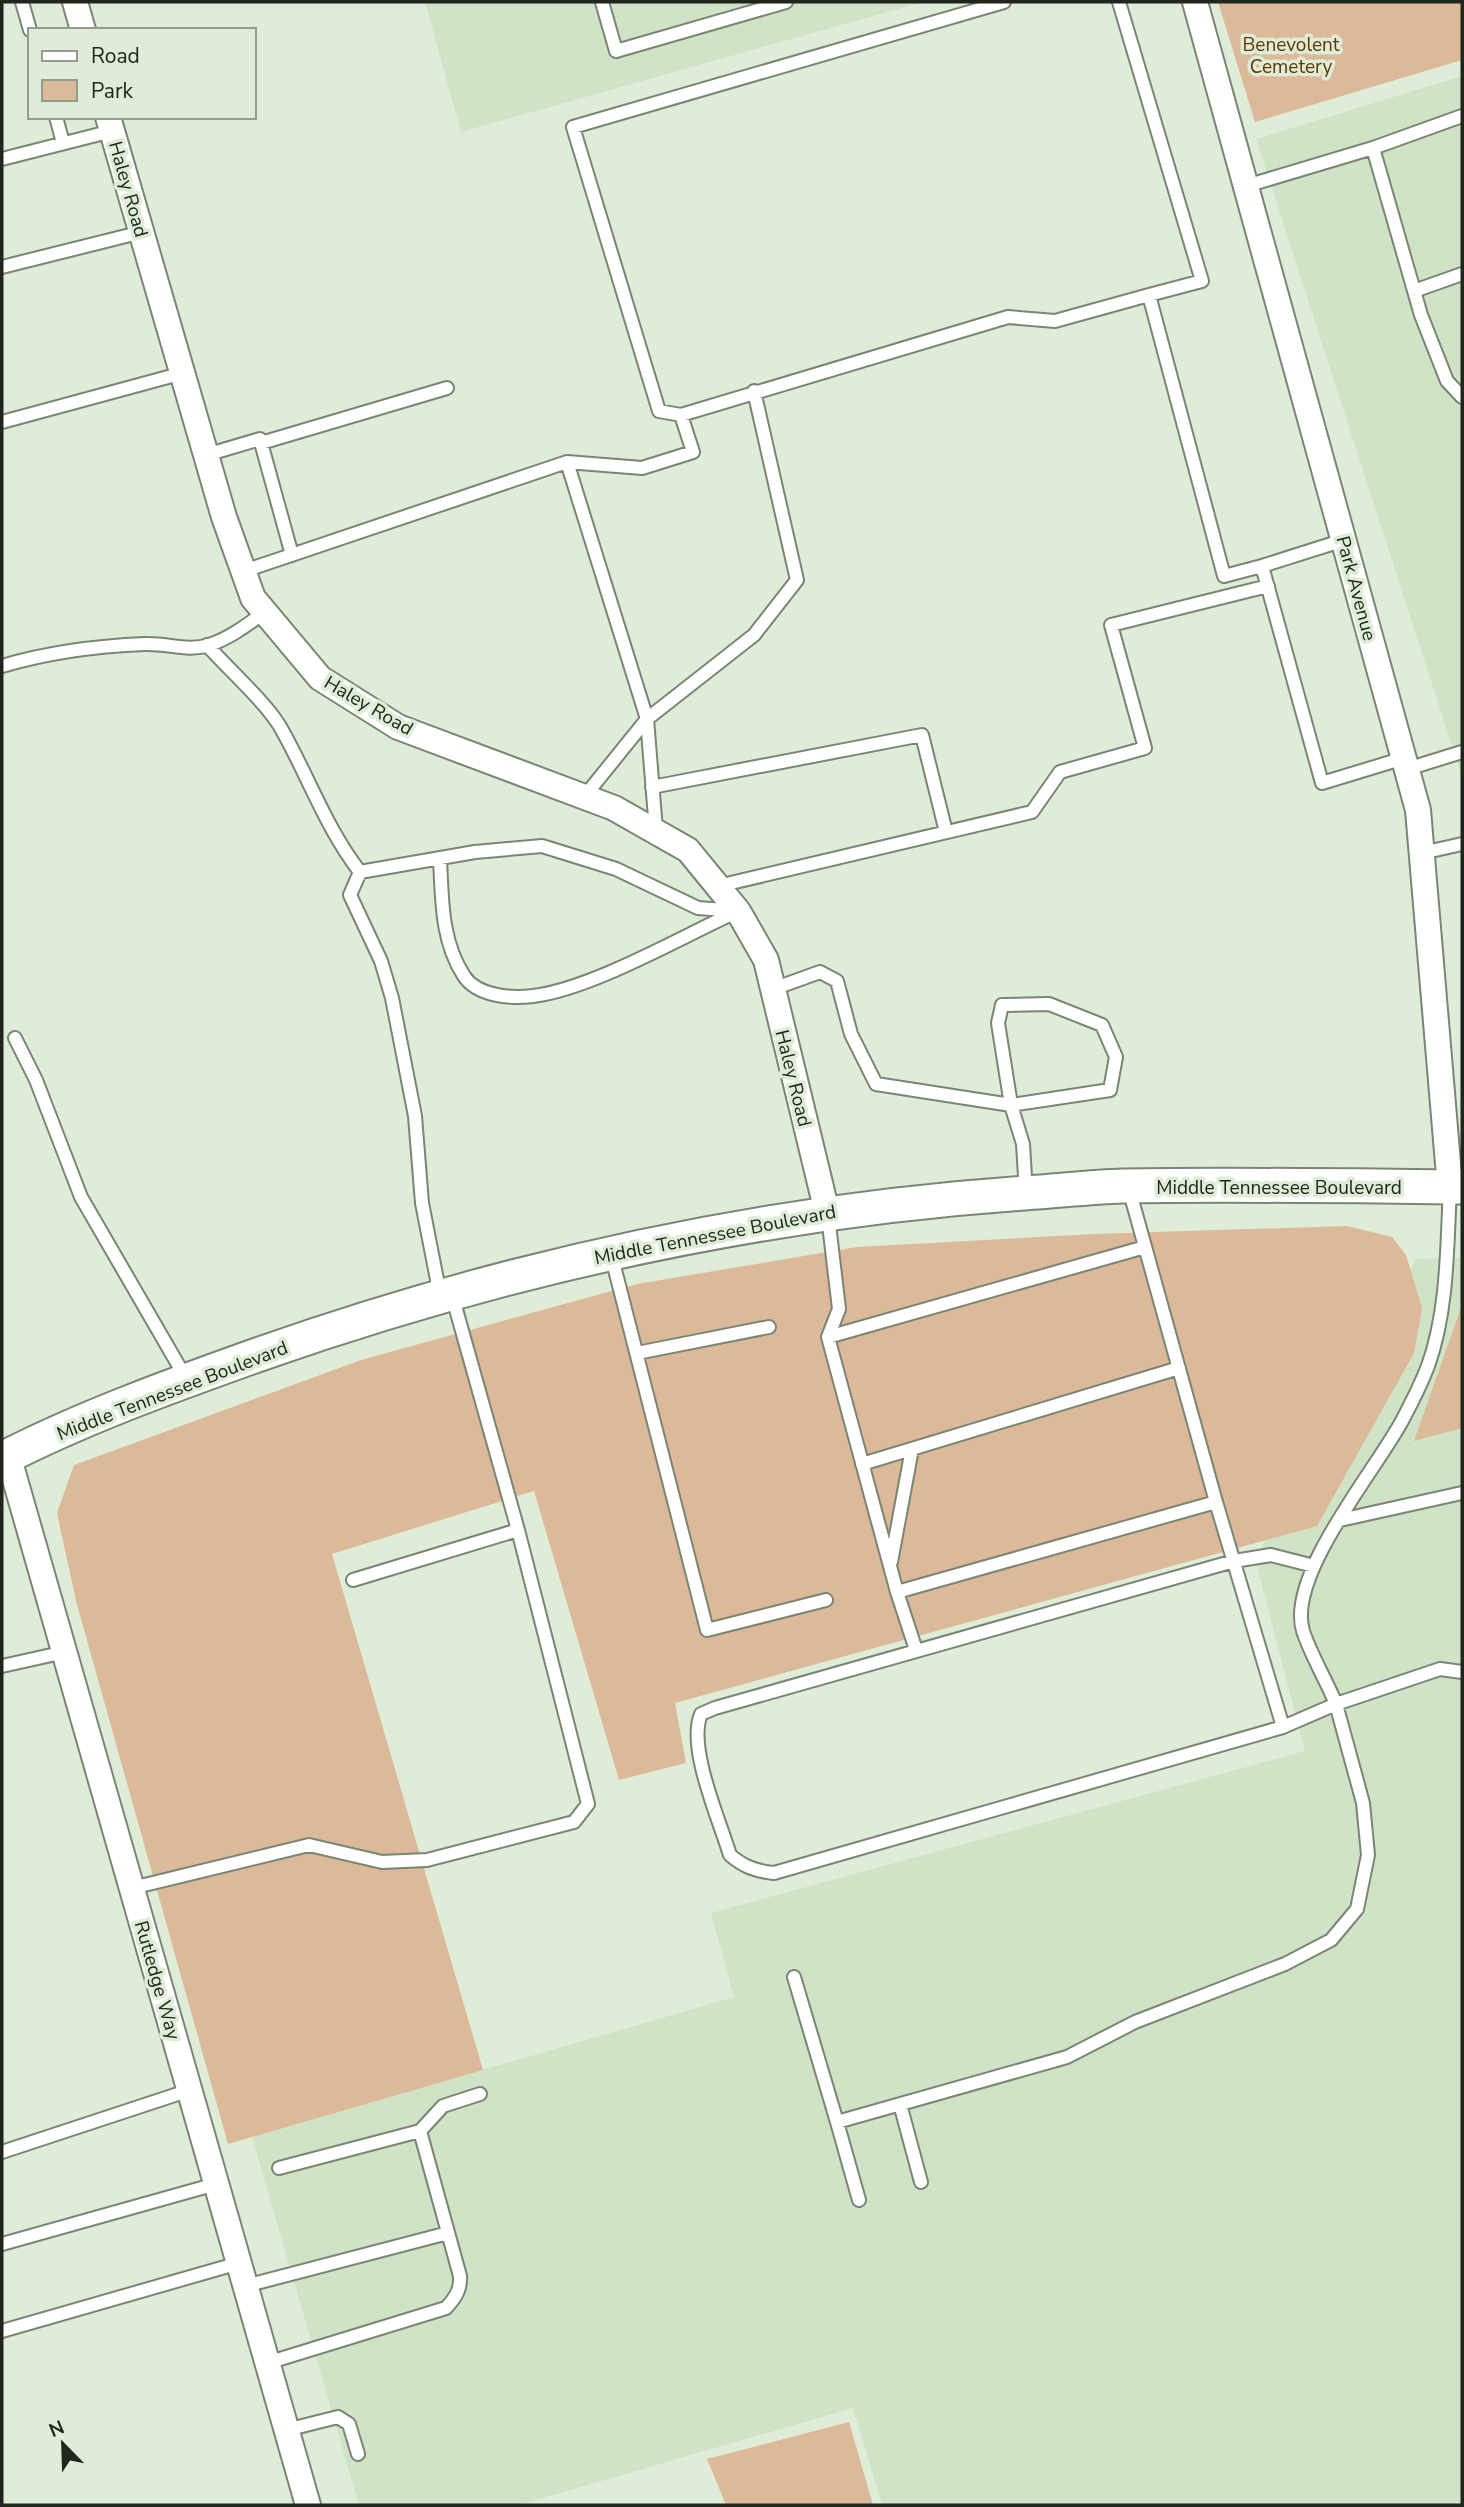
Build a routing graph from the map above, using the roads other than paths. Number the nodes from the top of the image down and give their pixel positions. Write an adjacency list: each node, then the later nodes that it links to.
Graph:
1 (22, 2): 9 (lane)
2 (75, 2): 10 (street)
3 (602, 2): 8 (lane)
4 (786, 2): 8 (lane)
5 (1004, 2): 27 (lane)
6 (1119, 2): 22 (lane)
7 (1195, 2): 17 (street, Park Avenue)
8 (769, 4)
9 (29, 28)
10 (82, 28)
11 (1462, 116): 15 (lane)
12 (57, 119): 14 (lane)
13 (110, 124): 14 (lane); 18 (street, Haley Road)
14 (63, 143): 16 (lane)
15 (1373, 148): 17 (lane); 21 (lane)
16 (2, 159)
17 (1246, 186): 32 (street, Park Avenue)
18 (142, 232): 19 (lane); 23 (street, Haley Road)
19 (2, 268)
20 (1462, 274): 21 (lane)
21 (1414, 291): 26 (lane)
22 (1149, 295): 25 (lane); 34 (lane)
23 (183, 373): 28 (lane); 30 (street, Haley Road)
24 (447, 388): 29 (lane)
25 (754, 391): 27 (lane); 40 (lane)
26 (1462, 397)
27 (681, 415): 31 (lane)
28 (2, 422)
29 (261, 443): 30 (lane); 33 (lane)
30 (206, 455): 35 (street, Haley Road)
31 (567, 462): 33 (lane); 40 (lane)
32 (1344, 540): 34 (lane); 42 (street, Park Avenue)
33 (292, 555): 35 (lane)
34 (1262, 566): 36 (lane)
35 (244, 571): 37 (street, Haley Road)
36 (1268, 586): 42 (lane); 46 (lane)
37 (265, 612): 38 (lane); 44 (street, Haley Road)
38 (208, 645): 39 (lane); 50 (lane)
39 (2, 666)
40 (648, 719): 43 (lane); 44 (lane)
41 (1462, 752): 42 (lane)
42 (1406, 764): 48 (street, Park Avenue)
43 (652, 787): 45 (lane); 46 (lane)
44 (583, 797): 45 (street, Haley Road)
45 (656, 830): 51 (street, Haley Road)
46 (946, 832): 51 (lane)
47 (1462, 844): 48 (lane)
48 (1422, 853): 56 (street, Park Avenue)
49 (440, 858): 50 (lane); 52 (lane); 52 (lane)
50 (360, 872): 62 (lane)
51 (718, 886): 52 (street, Haley Road)
52 (738, 911): 53 (street, Haley Road)
53 (772, 989): 55 (lane); 59 (street, Haley Road)
54 (15, 1038): 67 (lane)
55 (1011, 1105): 55 (lane); 58 (lane)
56 (1456, 1186): 57 (main road, Middle Tennessee Boulevard); 73 (lane)
57 (1128, 1187): 58 (main road, Middle Tennessee Boulevard); 60 (lane)
58 (1026, 1193): 59 (main road, Middle Tennessee Boulevard)
59 (827, 1212): 61 (main road, Middle Tennessee Boulevard); 64 (lane)
60 (1144, 1247): 64 (lane); 66 (lane)
61 (611, 1253): 62 (main road, Middle Tennessee Boulevard); 65 (lane)
62 (446, 1294): 67 (main road, Middle Tennessee Boulevard); 74 (lane)
63 (769, 1327): 65 (lane)
64 (828, 1337): 70 (lane)
65 (636, 1353): 80 (lane)
66 (1179, 1368): 68 (lane); 72 (lane)
67 (187, 1380): 69 (main road, Middle Tennessee Boulevard)
68 (912, 1449): 70 (lane); 76 (lane)
69 (5, 1457): 82 (street, Rutledge Way)
70 (862, 1464): 76 (lane)
71 (1462, 1493): 73 (lane)
72 (1216, 1502): 75 (lane); 79 (lane)
73 (1340, 1520): 77 (lane)
74 (518, 1530): 78 (lane); 87 (lane)
75 (1234, 1561): 77 (lane); 81 (lane); 86 (lane)
76 (890, 1566): 79 (lane)
77 (1314, 1566): 85 (lane)
78 (352, 1580)
79 (897, 1592): 81 (lane)
80 (826, 1600)
81 (916, 1650): 86 (lane)
82 (65, 1652): 83 (lane); 87 (street, Rutledge Way)
83 (2, 1667)
84 (1462, 1672): 85 (lane)
85 (1336, 1704): 86 (lane); 91 (lane)
86 (1283, 1727)
87 (132, 1888): 89 (street, Rutledge Way)
88 (794, 1976): 92 (lane)
89 (190, 2090): 94 (lane); 97 (street, Rutledge Way)
90 (480, 2094): 93 (lane)
91 (900, 2104): 92 (lane); 96 (lane)
92 (837, 2122): 98 (lane)
93 (421, 2132): 95 (lane); 99 (lane)
94 (2, 2152)
95 (279, 2168)
96 (921, 2182)
97 (216, 2183): 100 (lane); 101 (street, Rutledge Way)
98 (859, 2200)
99 (448, 2233): 101 (lane); 103 (lane)
100 (2, 2244)
101 (242, 2274): 102 (lane); 103 (street, Rutledge Way)
102 (2, 2331)
103 (267, 2362): 104 (street, Rutledge Way)
104 (286, 2430): 105 (lane); 106 (street, Rutledge Way)
105 (358, 2454)
106 (308, 2505)

